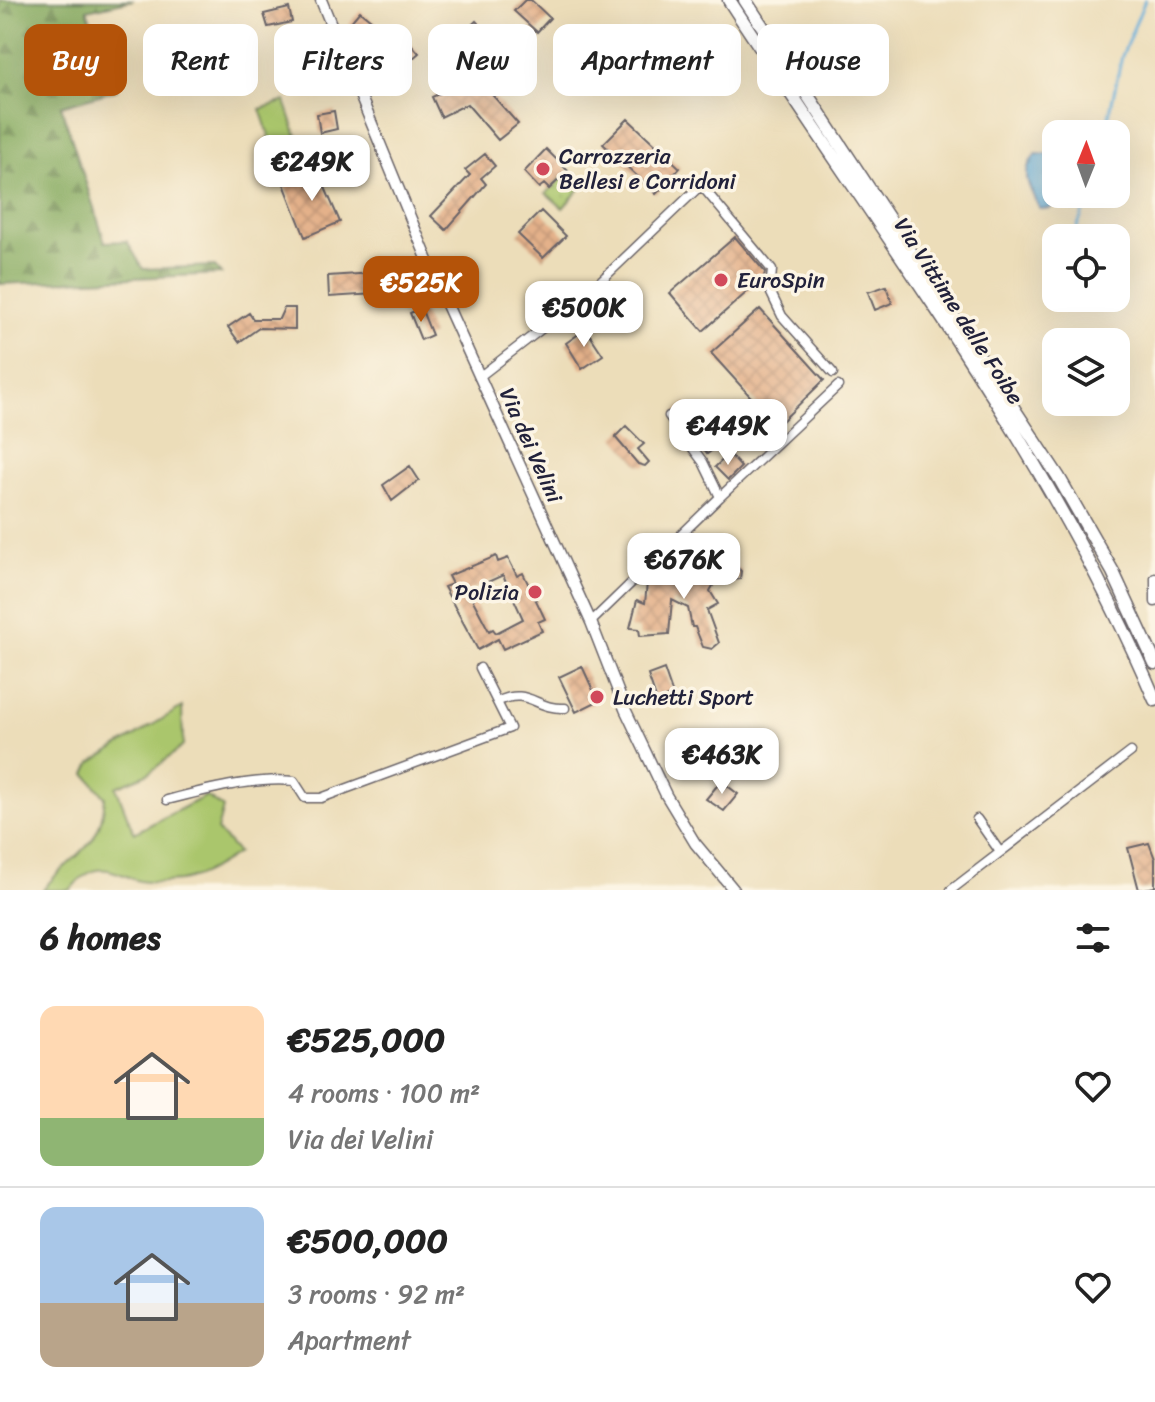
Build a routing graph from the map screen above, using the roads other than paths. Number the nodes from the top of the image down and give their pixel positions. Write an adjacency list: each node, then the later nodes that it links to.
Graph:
1 (321, 0): 5 (street, Via dei Velini)
2 (729, 0): 14 (main road, Via Vittime delle Foibe)
3 (745, 0): 12 (main road, Via Vittime delle Foibe)
4 (833, 373): 5 (street)
5 (479, 377): 11 (street, Via dei Velini)
6 (838, 386): 8 (street)
7 (669, 416): 8 (street)
8 (720, 497): 11 (street)
9 (1155, 578): 10 (street)
10 (1155, 602)
11 (591, 622): 21 (street, Via dei Velini)
12 (1155, 663)
13 (480, 668): 15 (street)
14 (1155, 700)
15 (497, 702): 16 (street); 18 (street)
16 (565, 708)
17 (1131, 752): 20 (street)
18 (167, 800)
19 (977, 819): 20 (street)
20 (1000, 852): 22 (street)
21 (734, 890)
22 (951, 890)

